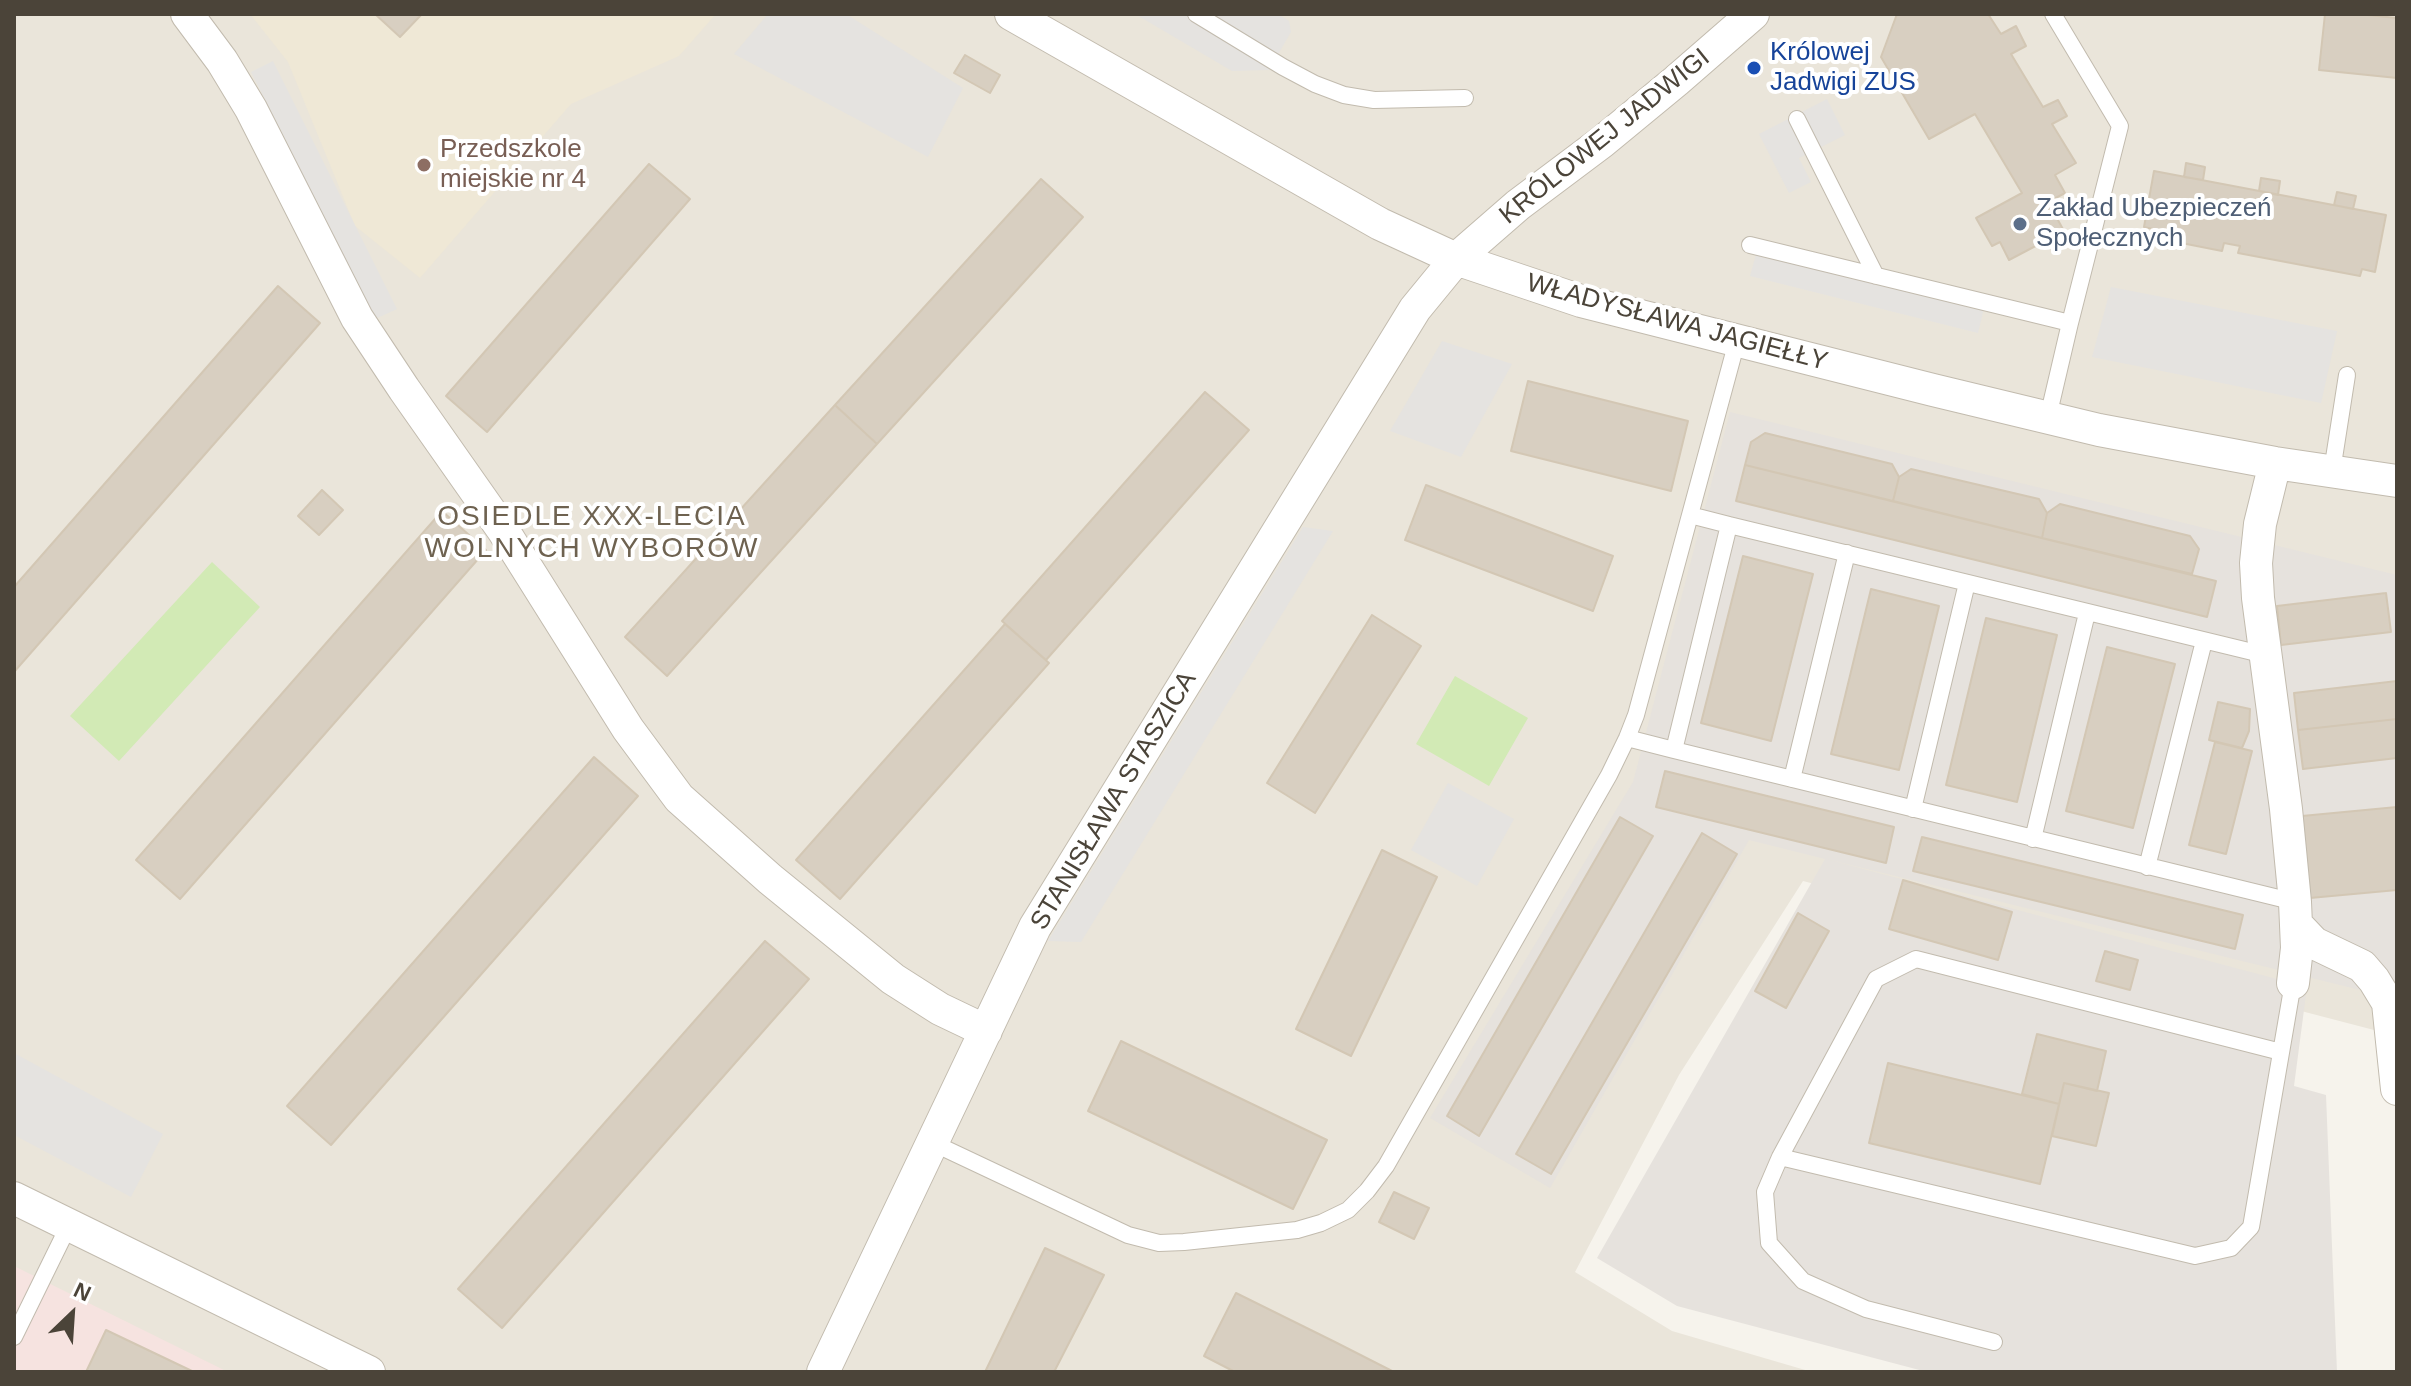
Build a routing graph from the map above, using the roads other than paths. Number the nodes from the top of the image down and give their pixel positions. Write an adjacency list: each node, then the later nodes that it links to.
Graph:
1 (187, 14): 34 (street)
2 (1011, 14): 9 (street, WŁADYSŁAWA JAGIEŁŁY)
3 (1196, 14): 6 (lane)
4 (1753, 14): 9 (street, KRÓLOWEJ JADWIGI)
5 (2053, 14): 11 (lane)
6 (1465, 98)
7 (1797, 119): 10 (lane)
8 (1750, 245): 10 (lane)
9 (1456, 259): 12 (street, WŁADYSŁAWA JAGIEŁŁY); 34 (street, STANISŁAWA STASZICA)
10 (1876, 276): 11 (lane)
11 (2070, 323): 14 (lane)
12 (1737, 341): 14 (street, WŁADYSŁAWA JAGIEŁŁY); 18 (lane)
13 (2347, 375): 16 (lane)
14 (2048, 417): 15 (street, WŁADYSŁAWA JAGIEŁŁY)
15 (2275, 463): 16 (street, WŁADYSŁAWA JAGIEŁŁY); 24 (street)
16 (2332, 471): 17 (street, WŁADYSŁAWA JAGIEŁŁY)
17 (2397, 481)
18 (1690, 515): 19 (lane); 25 (lane)
19 (1729, 525): 20 (lane); 26 (lane)
20 (1847, 553): 21 (lane); 27 (lane)
21 (1967, 583): 22 (lane); 28 (lane)
22 (2087, 613): 23 (lane); 29 (lane)
23 (2204, 641): 24 (lane); 30 (lane)
24 (2265, 655): 31 (street)
25 (1627, 738): 26 (lane); 37 (lane)
26 (1674, 750): 27 (lane)
27 (1792, 779): 28 (lane)
28 (1913, 809): 29 (lane)
29 (2033, 839): 30 (lane)
30 (2147, 867): 31 (lane)
31 (2295, 913): 32 (street); 33 (street)
32 (2293, 983): 35 (lane)
33 (2393, 1003): 36 (street)
34 (986, 1031): 37 (street, STANISŁAWA STASZICA)
35 (2281, 1052): 38 (lane); 38 (lane)
36 (2397, 1089)
37 (933, 1143): 44 (street, STANISŁAWA STASZICA)
38 (1780, 1157): 42 (lane)
39 (14, 1198): 40 (street)
40 (69, 1225): 41 (lane); 43 (street)
41 (14, 1337)
42 (1994, 1342)
43 (360, 1370)
44 (823, 1372)

